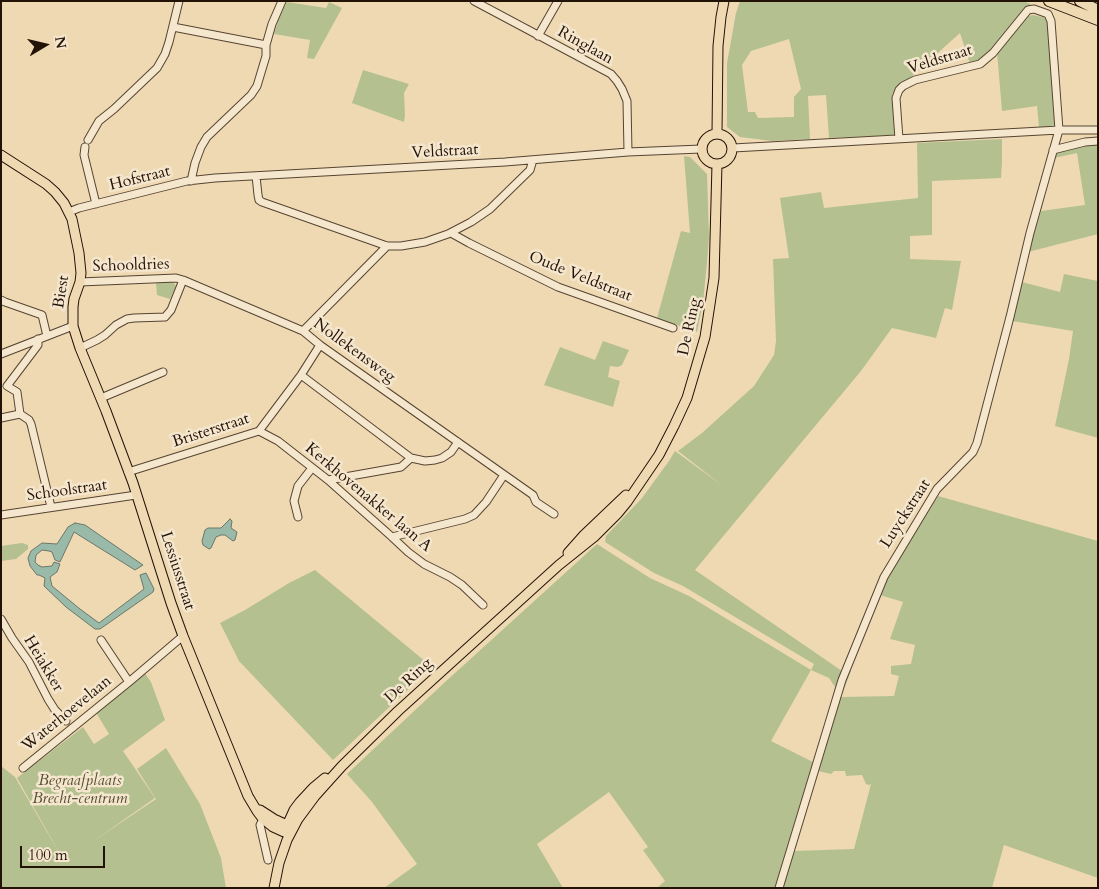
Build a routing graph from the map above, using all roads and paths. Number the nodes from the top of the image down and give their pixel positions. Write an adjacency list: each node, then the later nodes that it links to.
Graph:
1 (179, 1): 10 (street)
2 (282, 1): 12 (street)
3 (474, 1): 11 (street, Ringlaan)
4 (558, 1): 11 (street)
5 (724, 1): 15 (main road)
6 (1049, 1): 9 (highway)
7 (1080, 1): 8 (highway)
8 (1098, 10)
9 (1098, 20)
10 (173, 27): 12 (street); 17 (street)
11 (538, 36): 23 (street, Ringlaan)
12 (266, 45): 28 (street)
13 (1059, 130): 14 (street); 16 (street); 16 (street, Veldstraat); 22 (street, Luyckstraat)
14 (1098, 130)
15 (717, 133): 20 (main road); 21 (main road)
16 (899, 139): 20 (street)
17 (88, 140)
18 (1098, 141): 22 (street)
19 (85, 148): 29 (street, Hofstraat)
20 (733, 148): 26 (main road)
21 (702, 149): 23 (street, Veldstraat); 26 (main road)
22 (1053, 150): 76 (street, Luyckstraat)
23 (628, 152): 25 (street, Veldstraat)
24 (1, 155): 30 (main road, Biest)
25 (534, 160): 27 (street, Veldstraat); 31 (street)
26 (717, 164): 68 (main road, De Ring)
27 (256, 176): 28 (street, Veldstraat); 32 (street)
28 (190, 181): 29 (street, Hofstraat)
29 (96, 204): 30 (street, Hofstraat)
30 (68, 212): 34 (main road, Biest)
31 (452, 232): 32 (street); 37 (street, Oude Veldstraat)
32 (387, 246): 38 (street)
33 (183, 280): 34 (street, Schooldries); 38 (street, Nollekensweg); 42 (street)
34 (80, 282): 36 (main road, Biest)
35 (1, 300): 39 (street)
36 (74, 326): 39 (street); 42 (main road, Biest)
37 (673, 328)
38 (303, 331): 41 (street, Nollekensweg)
39 (47, 336): 40 (street)
40 (38, 339): 43 (street); 47 (street)
41 (320, 345): 45 (street, Bristerstraat); 50 (street, Nollekensweg)
42 (80, 348): 46 (main road, Lessiusstraat)
43 (1, 354)
44 (163, 372): 46 (street)
45 (301, 375): 49 (street, Bristerstraat); 51 (street)
46 (101, 398): 53 (main road, Lessiusstraat)
47 (20, 414): 48 (street); 57 (street)
48 (1, 418)
49 (259, 432): 52 (street, Kerkhovenakker laan A); 53 (street, Bristerstraat)
50 (458, 442): 51 (street); 54 (street, Nollekensweg)
51 (411, 458): 55 (street)
52 (312, 468): 55 (street, Kerkhovenakker laan A); 60 (street)
53 (128, 472): 56 (main road, Lessiusstraat)
54 (504, 475): 58 (street, Nollekensweg); 61 (street)
55 (328, 480): 61 (street, Kerkhovenakker laan A)
56 (136, 495): 57 (street, Schoolstraat); 64 (main road, Lessiusstraat)
57 (50, 507): 59 (street, Schoolstraat)
58 (554, 514)
59 (1, 515)
60 (298, 517)
61 (392, 537): 62 (street, Kerkhovenakker laan A)
62 (483, 605)
63 (1, 619): 67 (street, Heiakker)
64 (183, 636): 66 (street, Waterhoevelaan); 70 (main road, Lessiusstraat)
65 (101, 640): 66 (street, Waterhoevelaan)
66 (129, 682): 69 (street, Waterhoevelaan)
67 (66, 721)
68 (342, 766): 72 (main road, De Ring); 72 (main road)
69 (23, 768)
70 (251, 801): 71 (main road, Lessiusstraat); 72 (main road, Lessiusstraat)
71 (263, 819): 72 (main road, Lessiusstraat); 73 (street)
72 (287, 830): 74 (main road); 75 (main road)
73 (268, 860)
74 (270, 888)
75 (274, 888)
76 (778, 888)

